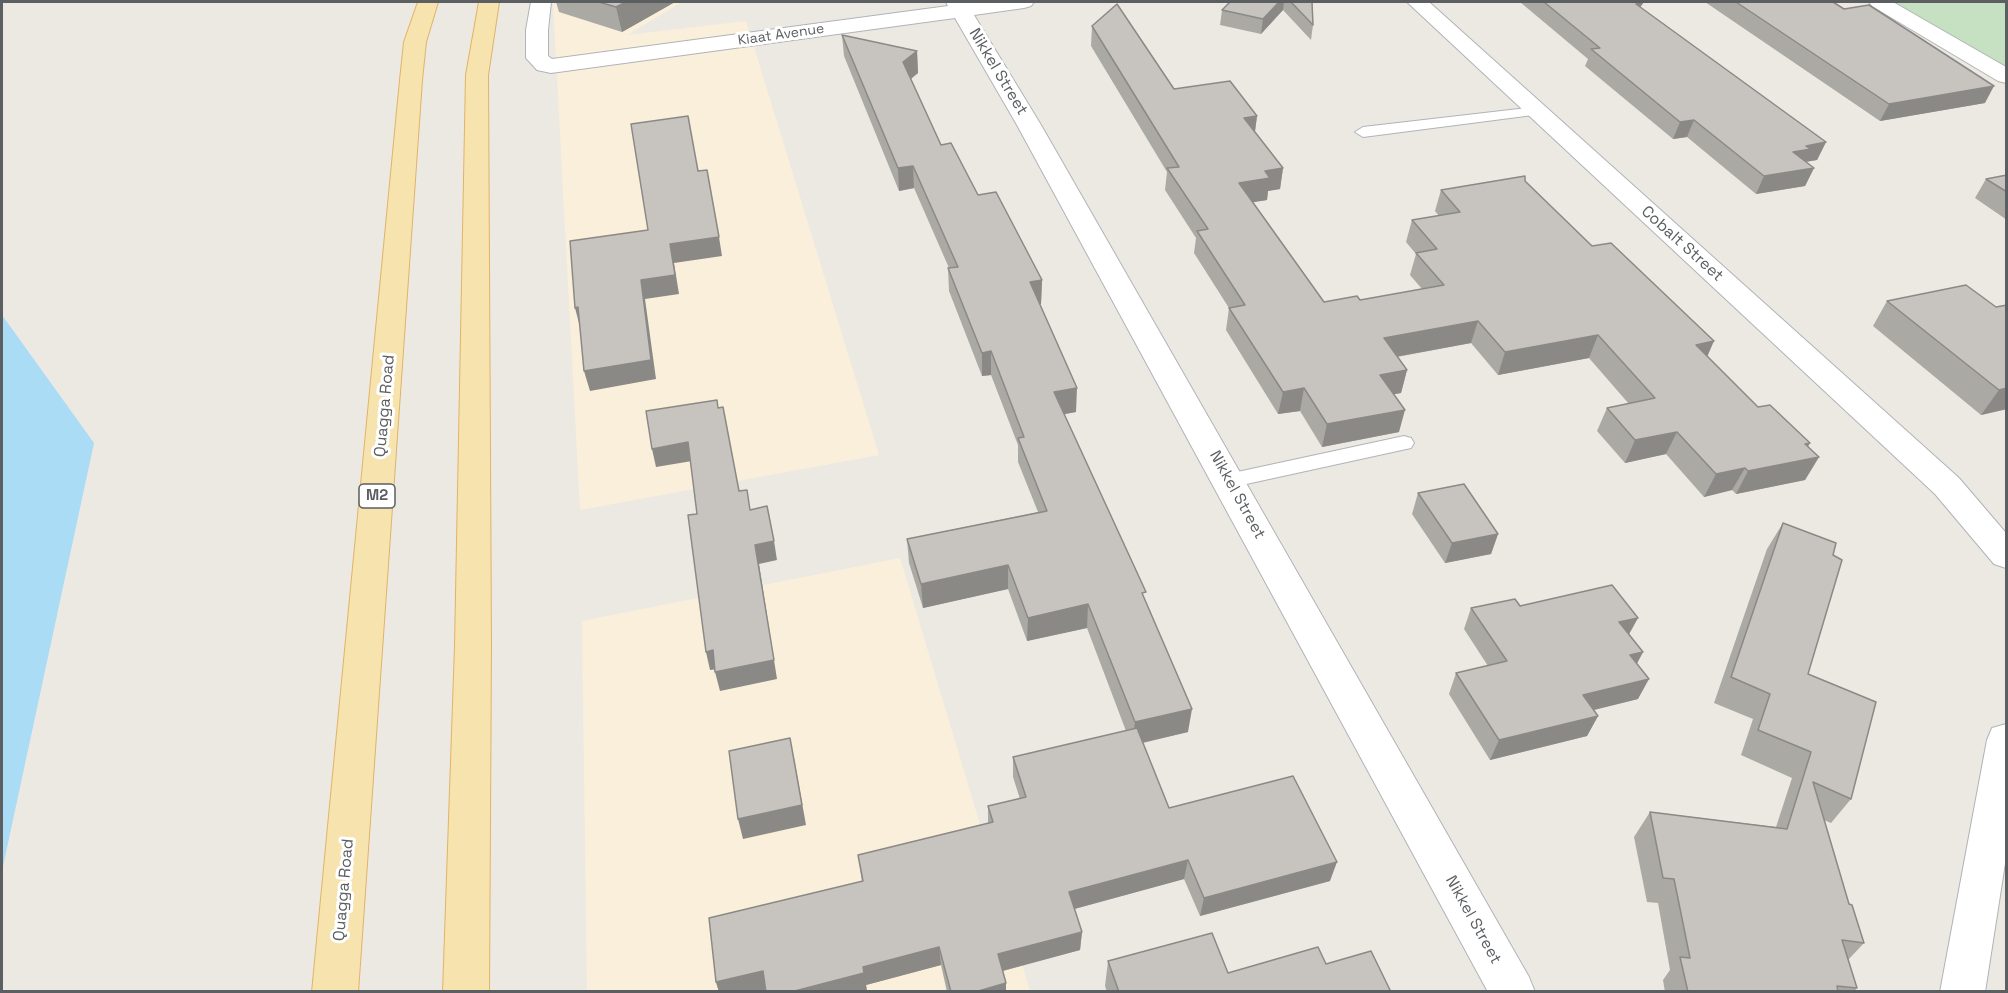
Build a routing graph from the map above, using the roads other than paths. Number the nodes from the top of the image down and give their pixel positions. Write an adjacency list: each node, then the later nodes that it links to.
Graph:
1 (428, 2): 17 (main road, Quagga Road / M2)
2 (489, 2): 18 (main road)
3 (541, 2): 7 (street, Kiaat Avenue)
4 (1024, 2): 7 (street, Kiaat Avenue)
5 (1417, 2): 9 (street, Cobalt Street)
6 (1880, 2): 8 (street)
7 (958, 5): 12 (street, Nikkel Street)
8 (2007, 76)
9 (1536, 111): 10 (lane); 13 (street, Cobalt Street)
10 (1364, 132)
11 (1404, 443): 12 (lane)
12 (1228, 481): 19 (street, Nikkel Street)
13 (1947, 486): 14 (street, Cobalt Street); 15 (street, Cobalt Street)
14 (2007, 528)
15 (2007, 555)
16 (2007, 740): 20 (street)
17 (335, 992)
18 (466, 992)
19 (1513, 992)
20 (1962, 992)

